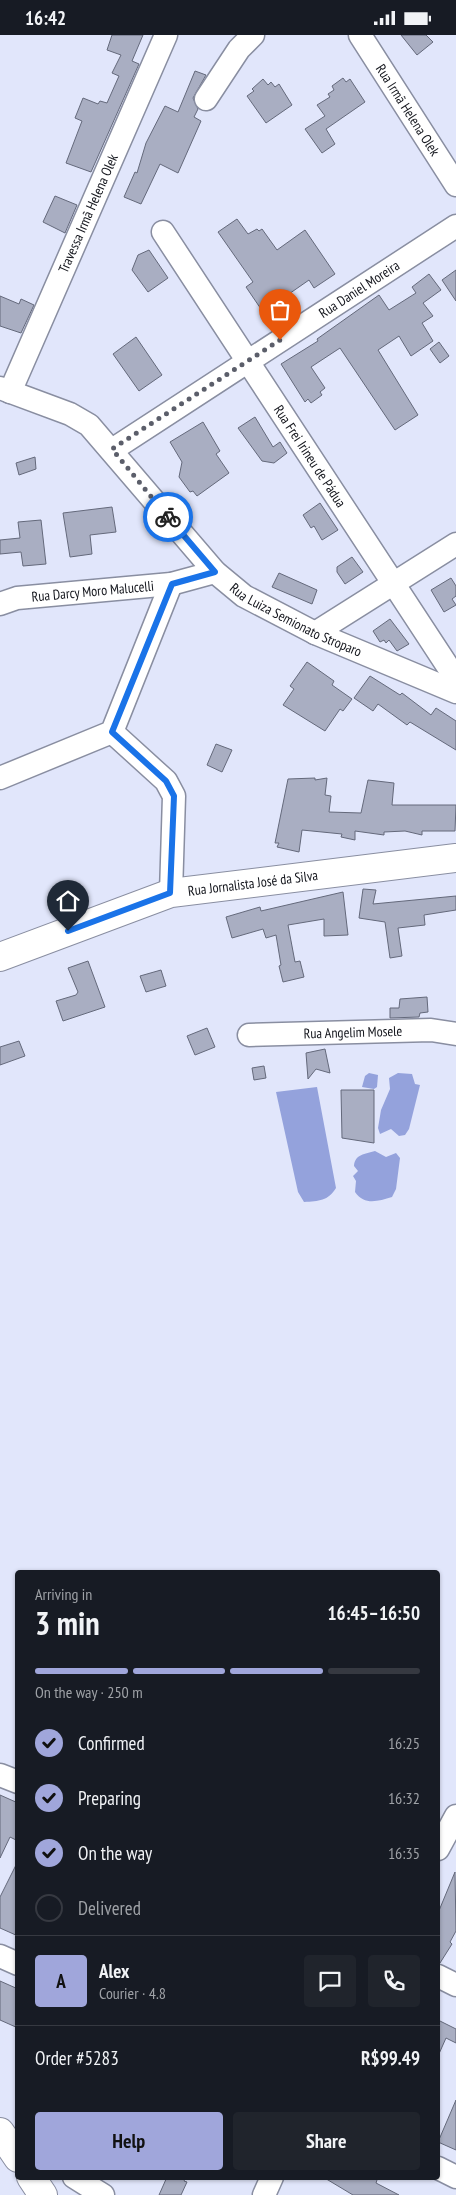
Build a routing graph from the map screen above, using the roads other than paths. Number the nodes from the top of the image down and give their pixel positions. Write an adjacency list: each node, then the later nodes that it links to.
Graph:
1 (166, 35): 9 (street, Travessa Irmã Helena Olek)
2 (253, 35): 4 (street)
3 (360, 35): 5 (street, Rua Irmã Helena Olek)
4 (206, 99)
5 (456, 185)
6 (456, 226): 8 (street, Rua Daniel Moreira)
7 (163, 232): 8 (street, Rua Frei Irineu de Pádua)
8 (248, 361): 10 (street, Rua Daniel Moreira); 13 (street, Rua Frei Irineu de Pádua)
9 (5, 390): 10 (street, Rua Luiza Semionato Stroparo)
10 (112, 449): 12 (street, Rua Luiza Semionato Stroparo)
11 (456, 544): 13 (street)
12 (215, 572): 14 (street, Rua Darcy Moro Malucelli); 16 (street, Rua Luiza Semionato Stroparo)
13 (394, 583): 16 (street); 17 (street, Rua Frei Irineu de Pádua)
14 (172, 584): 15 (street, Rua Darcy Moro Malucelli); 19 (street)
15 (0, 604)
16 (315, 633): 18 (street, Rua Luiza Semionato Stroparo)
17 (456, 679)
18 (456, 692)
19 (112, 732): 20 (street); 22 (street)
20 (0, 778)
21 (456, 858): 22 (main road, Rua Jornalista José da Silva)
22 (170, 893): 23 (main road, Rua Jornalista José da Silva)
23 (0, 957)
24 (456, 1034): 25 (street, Rua Angelim Mosele)
25 (250, 1035)
26 (0, 1775): 27 (street)
27 (15, 1781)
28 (456, 1816): 29 (street)
29 (440, 1845)
30 (0, 1956): 31 (street)
31 (15, 1964)
32 (440, 1977): 33 (street)
33 (456, 1985)
34 (0, 2132): 35 (main road)
35 (15, 2154)
36 (440, 2169): 37 (street)
37 (456, 2177)
38 (33, 2180): 41 (main road)
39 (79, 2180): 42 (street)
40 (271, 2180): 43 (street)
41 (43, 2195)
42 (103, 2195)
43 (264, 2195)

